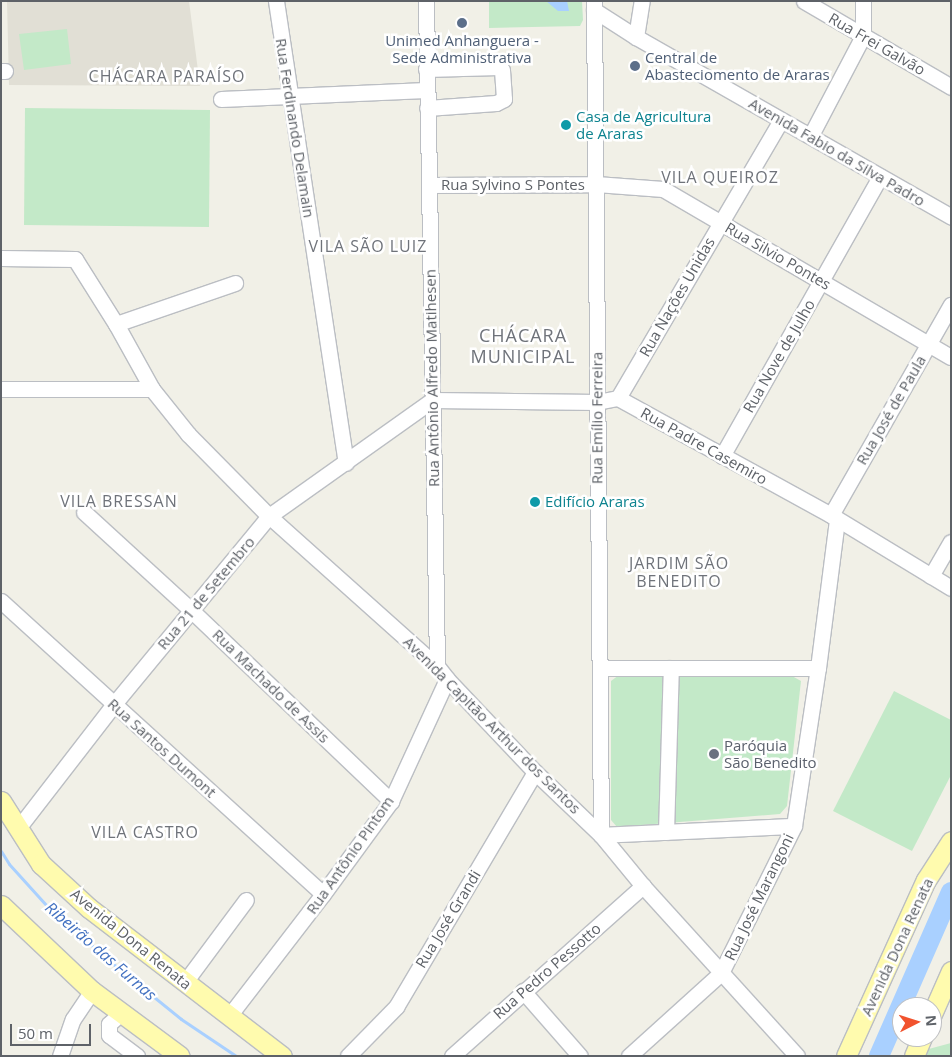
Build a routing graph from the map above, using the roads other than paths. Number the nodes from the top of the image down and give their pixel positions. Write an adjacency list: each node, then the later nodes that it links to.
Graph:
1 (276, 1): 12 (street, Rua Ferdinando Delamain)
2 (426, 1): 9 (street, Rua Antônio Alfredo Matihesen)
3 (642, 1): 8 (street)
4 (804, 1): 7 (street, Rua Frei Galvão)
5 (863, 1): 7 (street)
6 (594, 6): 8 (street, Avenida Fabio da Silva Padro); 18 (street, Rua Emílio Ferreira)
7 (863, 36): 10 (street, Rua Frei Galvão); 16 (street)
8 (636, 37): 15 (street, Avenida Fabio da Silva Padro)
9 (426, 69): 11 (street, Rua Antônio Alfredo Matihesen); 14 (street)
10 (951, 86)
11 (426, 90): 12 (street); 14 (street, Rua Antônio Alfredo Matihesen)
12 (290, 95): 13 (street); 35 (street, Rua Ferdinando Delamain)
13 (221, 99)
14 (427, 108): 19 (street, Rua Antônio Alfredo Matihesen)
15 (781, 120): 16 (street, Avenida Fabio da Silva Padro); 21 (street, Rua Nações Unidas)
16 (811, 135): 17 (street, Avenida Fabio da Silva Padro)
17 (880, 177): 20 (street, Avenida Fabio da Silva Padro); 23 (street, Rua Nove de Julho)
18 (596, 184): 19 (street, Rua Sylvino S Pontes); 21 (street, Rua Silvio Pontes); 33 (street, Rua Emílio Ferreira)
19 (429, 185): 32 (street, Rua Antônio Alfredo Matihesen)
20 (951, 217)
21 (720, 222): 23 (street, Rua Silvio Pontes); 31 (street, Rua Nações Unidas)
22 (1, 258): 26 (street, Avenida Capitão Arthur dos Santos)
23 (821, 282): 27 (street, Rua Silvio Pontes); 34 (street, Rua Nove de Julho)
24 (235, 283): 26 (street)
25 (951, 305): 27 (street, Rua José de Paula)
26 (116, 324): 30 (street, Avenida Capitão Arthur dos Santos)
27 (928, 344): 28 (street, Rua Silvio Pontes); 38 (street, Rua José de Paula)
28 (951, 357)
29 (1, 389): 30 (street)
30 (152, 389): 37 (street, Avenida Capitão Arthur dos Santos)
31 (618, 398): 33 (street); 34 (street, Rua Padre Casemiro)
32 (432, 400): 33 (street); 35 (street, Rua 21 de Setembro); 44 (street, Rua Antônio Alfredo Matihesen)
33 (597, 402): 45 (street, Rua Emílio Ferreira)
34 (722, 456): 38 (street, Rua Padre Casemiro)
35 (346, 463): 37 (street, Rua 21 de Setembro)
36 (84, 512): 43 (street, Rua Machado de Assis)
37 (269, 516): 43 (street, Rua 21 de Setembro); 44 (street, Avenida Capitão Arthur dos Santos)
38 (834, 517): 40 (street, Rua Padre Casemiro); 47 (street, Rua José Marangoni)
39 (951, 542): 40 (street)
40 (931, 576): 41 (street, Rua Padre Casemiro)
41 (951, 588)
42 (1, 601): 49 (street, Rua Santos Dumont)
43 (192, 610): 49 (street, Rua 21 de Setembro); 52 (street, Rua Machado de Assis)
44 (437, 666): 48 (street, Avenida Capitão Arthur dos Santos)
45 (600, 668): 46 (street); 56 (street, Rua Emílio Ferreira)
46 (671, 668): 47 (street); 55 (street)
47 (818, 668): 53 (street, Rua José Marangoni)
48 (447, 679): 50 (street, Avenida Capitão Arthur dos Santos); 52 (street, Rua Antônio Pintom)
49 (114, 704): 54 (street, Rua 21 de Setembro); 59 (street, Rua Santos Dumont)
50 (535, 772): 56 (street, Avenida Capitão Arthur dos Santos); 74 (street, Rua José Grandi)
51 (1, 800): 54 (main road, Avenida Dona Renata)
52 (390, 801): 59 (street, Rua Antônio Pintom)
53 (794, 826): 55 (street); 63 (street, Rua José Marangoni)
54 (19, 827): 64 (main road, Avenida Dona Renata)
55 (666, 832): 56 (street)
56 (601, 835): 58 (street, Avenida Capitão Arthur dos Santos)
57 (951, 841): 79 (main road, Avenida Dona Renata)
58 (643, 886): 63 (street, Avenida Capitão Arthur dos Santos); 66 (street, Rua Pedro Pessotto)
59 (324, 894): 69 (street, Rua Antônio Pintom)
60 (246, 900): 64 (street)
61 (1, 905): 65 (main road)
62 (951, 971): 67 (main road)
63 (721, 973): 77 (street, Rua José Marangoni); 78 (street, Avenida Capitão Arthur dos Santos)
64 (185, 982): 69 (main road, Avenida Dona Renata)
65 (92, 991): 68 (main road); 70 (street)
66 (523, 991): 75 (street, Rua Pedro Pessotto); 76 (street)
67 (940, 997)
68 (120, 1014): 71 (street); 72 (main road)
69 (229, 1016): 73 (main road, Avenida Dona Renata)
70 (60, 1056)
71 (137, 1056)
72 (180, 1056)
73 (282, 1056)
74 (348, 1056)
75 (452, 1056)
76 (580, 1056)
77 (629, 1056)
78 (797, 1056)
79 (846, 1056)

